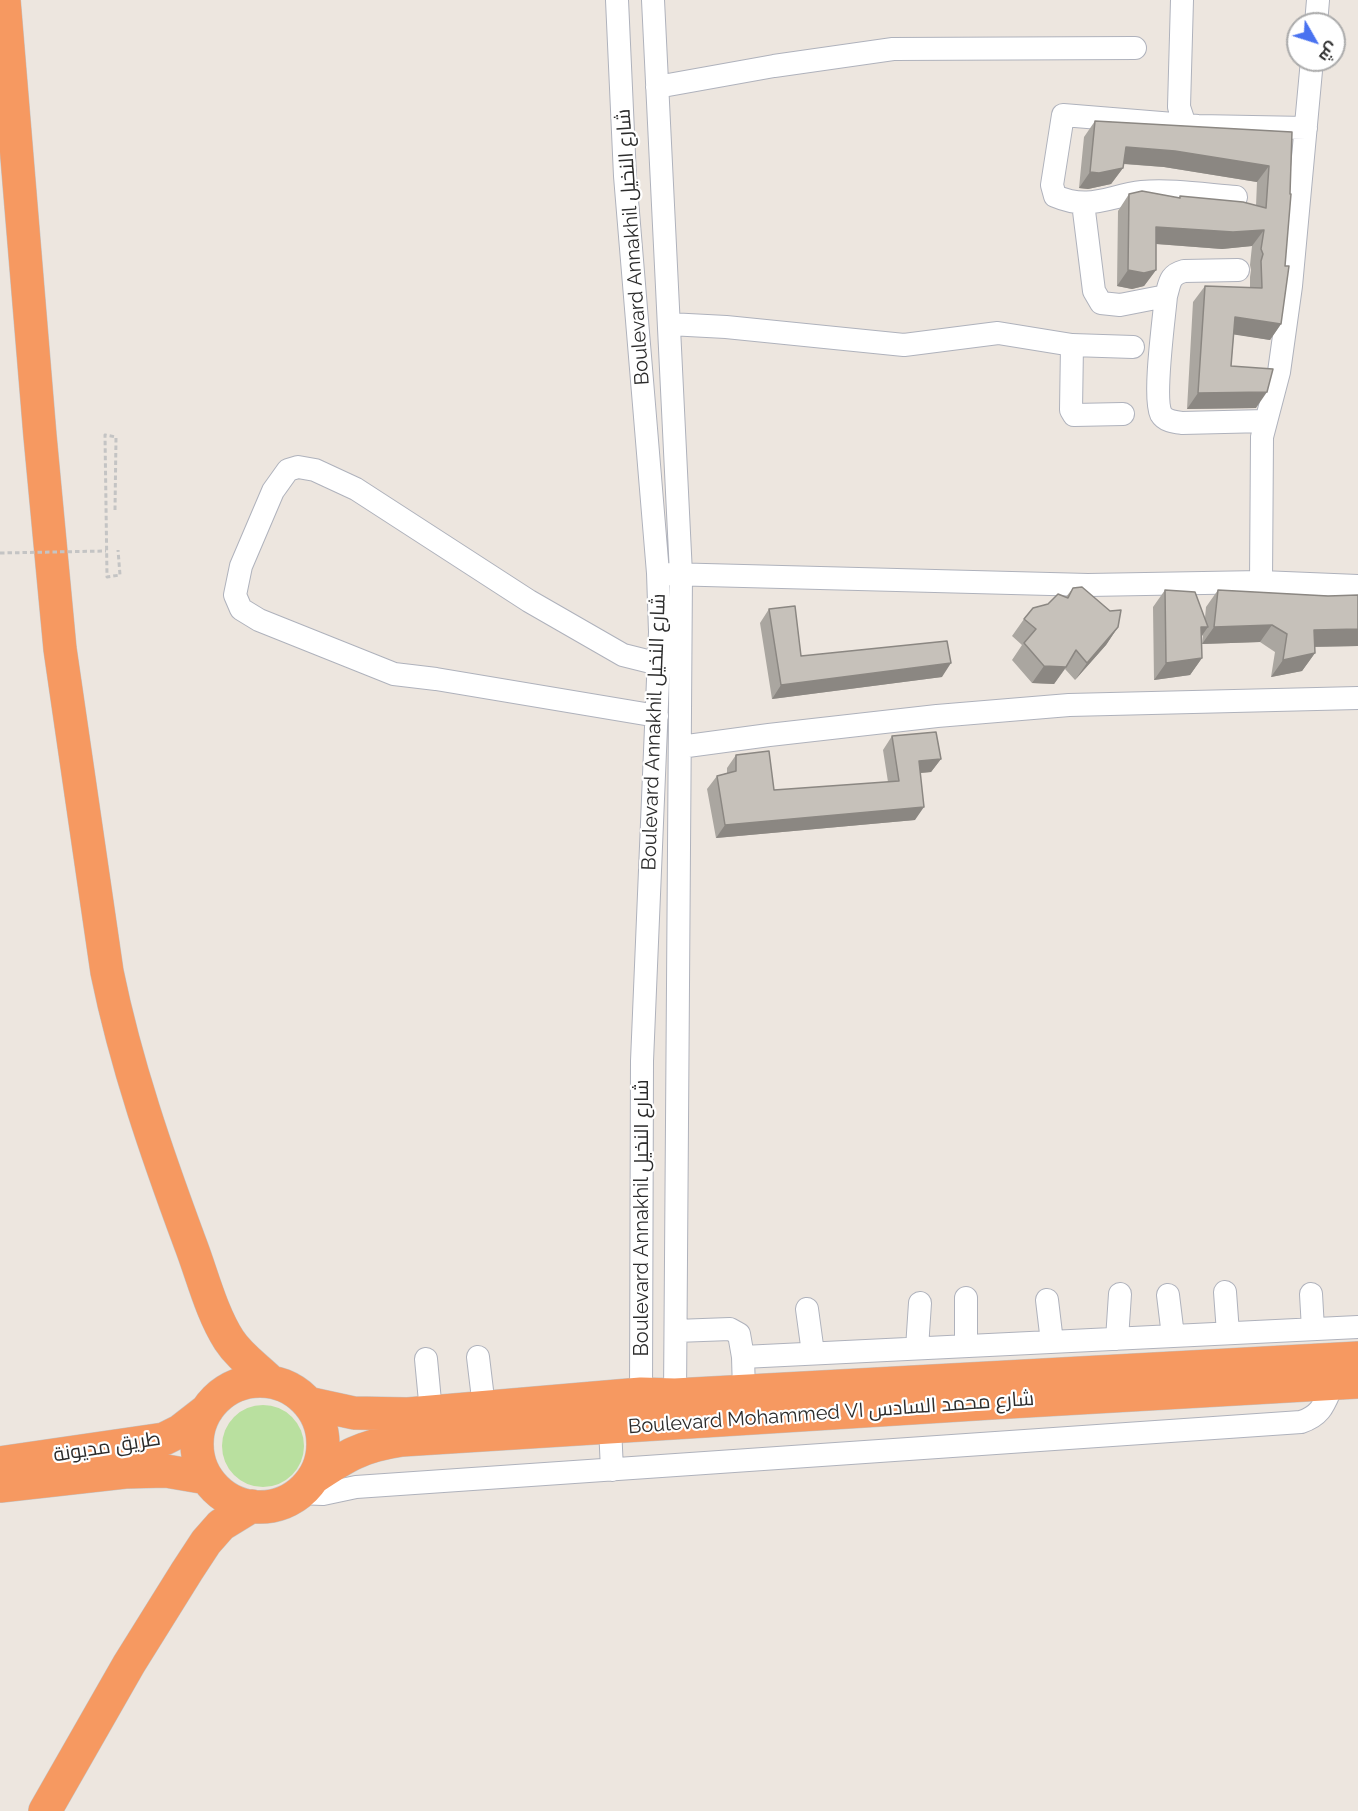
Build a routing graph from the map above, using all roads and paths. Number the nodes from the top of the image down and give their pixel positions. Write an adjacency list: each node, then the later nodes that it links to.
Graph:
1 (4, 0): 53 (highway)
2 (617, 0): 23 (street, Boulevard Annakhil شارع النخيل)
3 (653, 0): 7 (street, Boulevard Annakhil شارع النخيل)
4 (1182, 0): 8 (street)
5 (1135, 48): 7 (street)
6 (1311, 72): 9 (street)
7 (657, 87): 14 (street, Boulevard Annakhil شارع النخيل)
8 (1185, 125): 9 (street); 11 (street)
9 (1306, 128): 18 (street)
10 (1236, 197): 11 (street)
11 (1083, 203): 13 (street)
12 (1238, 270): 13 (street)
13 (1167, 296): 18 (street)
14 (669, 324): 15 (street); 24 (street, Boulevard Annakhil شارع النخيل)
15 (1072, 345): 16 (street); 17 (street)
16 (1133, 347)
17 (1123, 414)
18 (1266, 421): 25 (street)
19 (115, 510): 21 (path)
20 (118, 550): 21 (path)
21 (106, 551): 22 (path, bridge)
22 (0, 553)
23 (658, 573): 24 (street); 27 (street, Boulevard Annakhil شارع النخيل)
24 (681, 574): 25 (street); 30 (street, Boulevard Annakhil شارع النخيل)
25 (1261, 582): 26 (street)
26 (1358, 586)
27 (659, 664): 29 (street, Boulevard Annakhil شارع النخيل); 29 (street)
28 (1358, 698): 30 (street)
29 (657, 716): 56 (street, Boulevard Annakhil شارع النخيل)
30 (680, 747): 41 (street, Boulevard Annakhil شارع النخيل)
31 (1225, 1292): 42 (street)
32 (1120, 1294): 44 (street)
33 (1311, 1294): 40 (street)
34 (1168, 1295): 43 (street)
35 (966, 1298): 46 (street)
36 (1047, 1300): 45 (street)
37 (920, 1303): 47 (street)
38 (807, 1309): 48 (street)
39 (1358, 1327): 40 (street)
40 (1313, 1329): 42 (street)
41 (676, 1331): 50 (street); 57 (street, Boulevard Annakhil شارع النخيل)
42 (1228, 1333): 43 (street)
43 (1173, 1336): 44 (street)
44 (1117, 1339): 45 (street)
45 (1052, 1342): 46 (street)
46 (966, 1346): 47 (street)
47 (917, 1348): 48 (street)
48 (813, 1353): 50 (street)
49 (478, 1357): 59 (street)
50 (744, 1357): 55 (street)
51 (1358, 1358): 55 (highway, Boulevard Mohammed VI شارع محمد السادس)
52 (426, 1359): 61 (street)
53 (271, 1382): 58 (highway); 60 (highway)
54 (1346, 1383): 62 (highway, Boulevard Mohammed VI شارع محمد السادس); 64 (street)
55 (744, 1391): 57 (highway, Boulevard Mohammed VI شارع محمد السادس)
56 (641, 1394): 57 (highway, Boulevard Mohammed VI شارع محمد السادس); 59 (highway, Boulevard Mohammed VI شارع محمد السادس)
57 (675, 1395)
58 (309, 1403): 61 (highway, Boulevard Mohammed VI شارع محمد السادس); 66 (highway)
59 (484, 1407): 61 (highway, Boulevard Mohammed VI شارع محمد السادس)
60 (207, 1410): 63 (highway, طريق مديونة); 65 (highway)
61 (431, 1412)
62 (610, 1427): 64 (street); 66 (highway, Boulevard Mohammed VI شارع محمد السادس)
63 (0, 1463)
64 (612, 1470): 66 (street)
65 (207, 1478): 67 (highway, طريق مديونة); 68 (highway)
66 (305, 1485): 68 (highway)
67 (0, 1486)
68 (252, 1506): 69 (highway)
69 (45, 1811)

